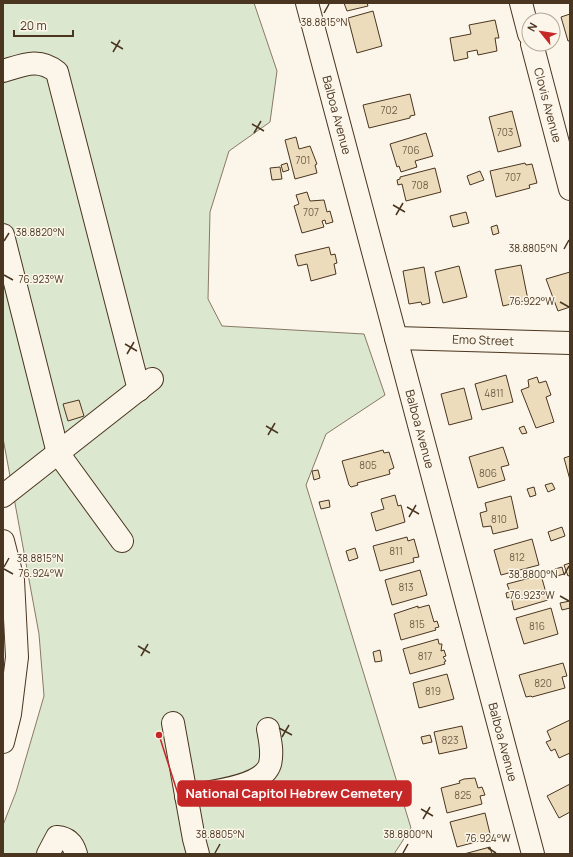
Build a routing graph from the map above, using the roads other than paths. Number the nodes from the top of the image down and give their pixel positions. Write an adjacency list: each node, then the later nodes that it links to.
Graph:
1 (307, 3): 6 (street, Balboa Avenue)
2 (534, 52): 4 (street, Clovis Avenue)
3 (3, 71): 8 (street)
4 (570, 189)
5 (3, 235): 8 (street)
6 (396, 338): 7 (street, Emo Street); 19 (street, Balboa Avenue)
7 (570, 343)
8 (58, 453): 9 (street); 10 (street)
9 (3, 496)
10 (122, 541)
11 (7, 561): 14 (street)
12 (173, 724): 15 (street)
13 (268, 729): 15 (street)
14 (3, 742)
15 (186, 796): 18 (street)
16 (48, 854): 17 (street)
17 (76, 854)
18 (198, 854)
19 (533, 854)

